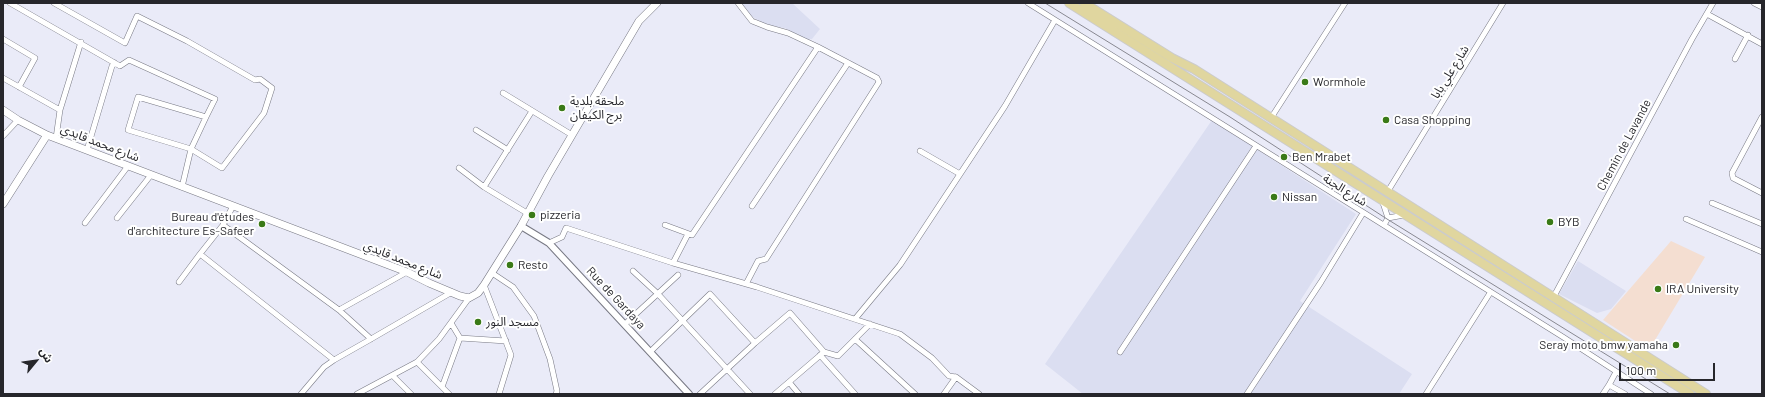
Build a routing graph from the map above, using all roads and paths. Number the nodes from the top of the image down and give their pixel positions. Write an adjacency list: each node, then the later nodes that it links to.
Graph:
1 (10, 3): 17 (street)
2 (54, 3): 39 (street)
3 (656, 3): 35 (main road)
4 (738, 3): 19 (street)
5 (1028, 3): 14 (street, شارع الجنة)
6 (1068, 3): 51 (main road)
7 (1084, 3): 31 (main road)
8 (1345, 3): 31 (street)
9 (1503, 3): 49 (street, شارع علي بابا)
10 (1713, 3): 13 (street, Chemin de Lavande)
11 (1754, 3): 12 (street)
12 (1762, 8)
13 (1707, 14): 15 (street); 84 (street, Chemin de Lavande)
14 (1055, 20): 38 (street, شارع الجنة); 45 (street)
15 (1748, 35): 18 (street); 20 (street)
16 (3, 39): 24 (street)
17 (81, 42): 21 (street); 27 (street)
18 (1762, 44)
19 (818, 48): 22 (street); 68 (street)
20 (1735, 59)
21 (115, 62): 29 (street); 40 (street)
22 (848, 63): 55 (street); 78 (street)
23 (3, 78): 24 (street)
24 (18, 87): 27 (street)
25 (503, 93): 28 (street)
26 (3, 110): 32 (main road, شارع محمد قايدي)
27 (60, 110): 37 (street)
28 (532, 111): 35 (street); 41 (street)
29 (206, 117): 39 (street); 39 (street)
30 (1762, 117): 50 (street)
31 (1271, 118): 49 (main road)
32 (18, 120): 34 (main road, شارع محمد قايدي); 36 (street)
33 (476, 130): 41 (street)
34 (47, 134): 37 (main road, شارع محمد قايدي); 53 (main road)
35 (572, 135): 56 (main road)
36 (3, 136)
37 (56, 138): 40 (main road, شارع محمد قايدي)
38 (1256, 146): 57 (street, شارع الجنة); 97 (street)
39 (191, 149): 47 (street)
40 (87, 150): 43 (main road, شارع محمد قايدي)
41 (508, 150): 48 (street)
42 (920, 151): 45 (street)
43 (128, 166): 46 (main road, شارع محمد قايدي); 62 (street)
44 (459, 168): 48 (street)
45 (960, 174): 86 (street)
46 (151, 175): 47 (main road, شارع محمد قايدي); 59 (street)
47 (182, 187): 54 (main road, شارع محمد قايدي)
48 (484, 187): 56 (street)
49 (1388, 191): 84 (main road)
50 (1762, 193)
51 (1381, 200): 58 (main road); 60 (street)
52 (1712, 203): 63 (street)
53 (3, 204)
54 (233, 206): 64 (street); 74 (main road, شارع محمد قايدي)
55 (752, 206)
56 (528, 213): 67 (main road)
57 (1363, 213): 66 (street, شارع الجنة); 123 (street)
58 (1404, 215): 60 (street); 128 (main road)
59 (117, 218)
60 (1388, 218): 66 (street)
61 (1686, 218): 70 (street)
62 (85, 223)
63 (1762, 224)
64 (223, 225): 71 (street); 85 (street)
65 (665, 225): 68 (street)
66 (1384, 225): 81 (street, شارع الجنة)
67 (521, 226): 69 (street, Rue de Gardaya); 75 (main road)
68 (688, 234): 72 (street)
69 (549, 243): 72 (street); 89 (street, Rue de Gardaya)
70 (1762, 252)
71 (200, 254): 77 (street); 99 (street)
72 (673, 263): 78 (street)
73 (633, 271): 82 (street)
74 (407, 272): 80 (main road, شارع محمد قايدي); 85 (street)
75 (492, 273): 79 (main road); 113 (street)
76 (678, 275): 82 (street)
77 (179, 282)
78 (746, 284): 86 (street)
79 (484, 285): 83 (main road); 94 (street)
80 (452, 292): 83 (main road, شارع محمد قايدي); 92 (street)
81 (1490, 293): 102 (street, شارع الجنة); 124 (street)
82 (658, 294): 87 (street); 89 (street)
83 (469, 298): 88 (street)
84 (1553, 298): 129 (main road)
85 (339, 310): 92 (street)
86 (856, 319): 90 (street)
87 (683, 320): 95 (street); 96 (street); 101 (street)
88 (451, 323): 91 (street); 100 (street)
89 (625, 324): 96 (street, Rue de Gardaya)
90 (870, 324): 93 (street); 104 (street)
91 (460, 338): 94 (street); 107 (street)
92 (371, 339): 99 (street)
93 (855, 339): 98 (street); 120 (street)
94 (506, 341): 112 (street)
95 (755, 343): 98 (street); 101 (street)
96 (651, 351): 114 (street, Rue de Gardaya)
97 (1120, 352)
98 (822, 354): 105 (street); 119 (street)
99 (334, 360): 108 (street)
100 (417, 362): 103 (street); 107 (street)
101 (727, 369): 115 (street); 116 (street)
102 (1616, 372): 106 (street); 127 (street, شارع الجنة)
103 (393, 376): 109 (street); 110 (street)
104 (956, 377): 121 (street); 122 (street)
105 (789, 382): 117 (street); 118 (street)
106 (1609, 385): 125 (street); 126 (street)
107 (442, 387): 111 (street)
108 (301, 394)
109 (357, 394)
110 (411, 394)
111 (449, 394)
112 (499, 394)
113 (556, 394)
114 (689, 394)
115 (700, 394)
116 (750, 394)
117 (775, 394)
118 (799, 394)
119 (855, 394)
120 (915, 394)
121 (944, 394)
122 (979, 394)
123 (1247, 394)
124 (1426, 394)
125 (1604, 394)
126 (1625, 394)
127 (1651, 394)
128 (1690, 394)
129 (1706, 394)

